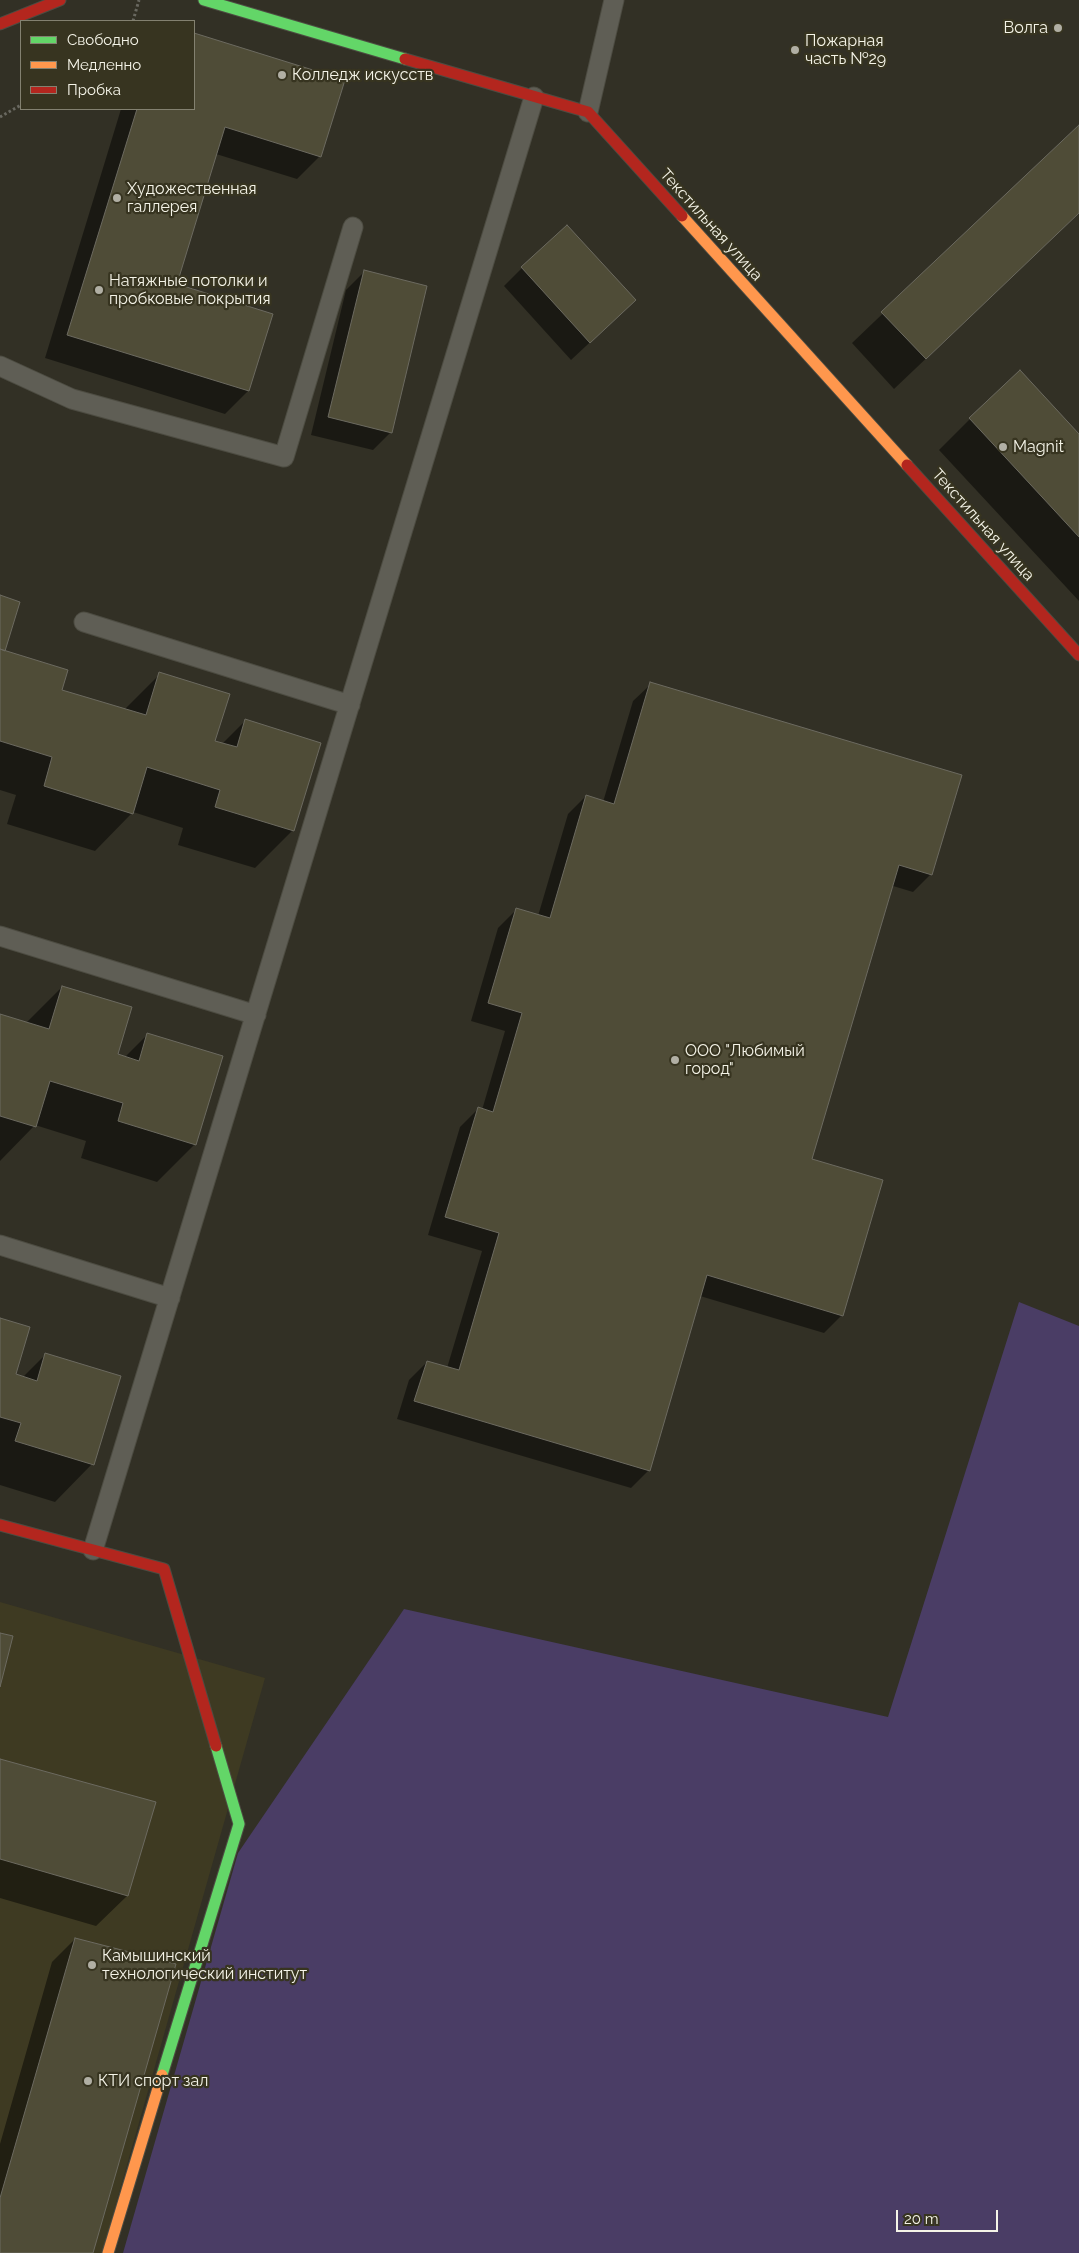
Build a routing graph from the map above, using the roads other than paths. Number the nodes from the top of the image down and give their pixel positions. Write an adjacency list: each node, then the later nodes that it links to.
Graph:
1 (60, 0): 4 (main road)
2 (204, 0): 5 (main road)
3 (614, 0): 6 (lane)
4 (0, 24)
5 (534, 97): 6 (main road); 11 (lane)
6 (588, 112): 10 (main road, Текстильная улица)
7 (353, 227): 8 (lane)
8 (0, 366)
9 (84, 622): 11 (lane)
10 (1079, 655)
11 (350, 705): 13 (lane)
12 (0, 936): 13 (lane)
13 (256, 1015): 15 (lane)
14 (0, 1245): 15 (lane)
15 (170, 1298): 17 (lane)
16 (0, 1525): 17 (main road)
17 (94, 1550): 18 (main road)
18 (108, 2253)

